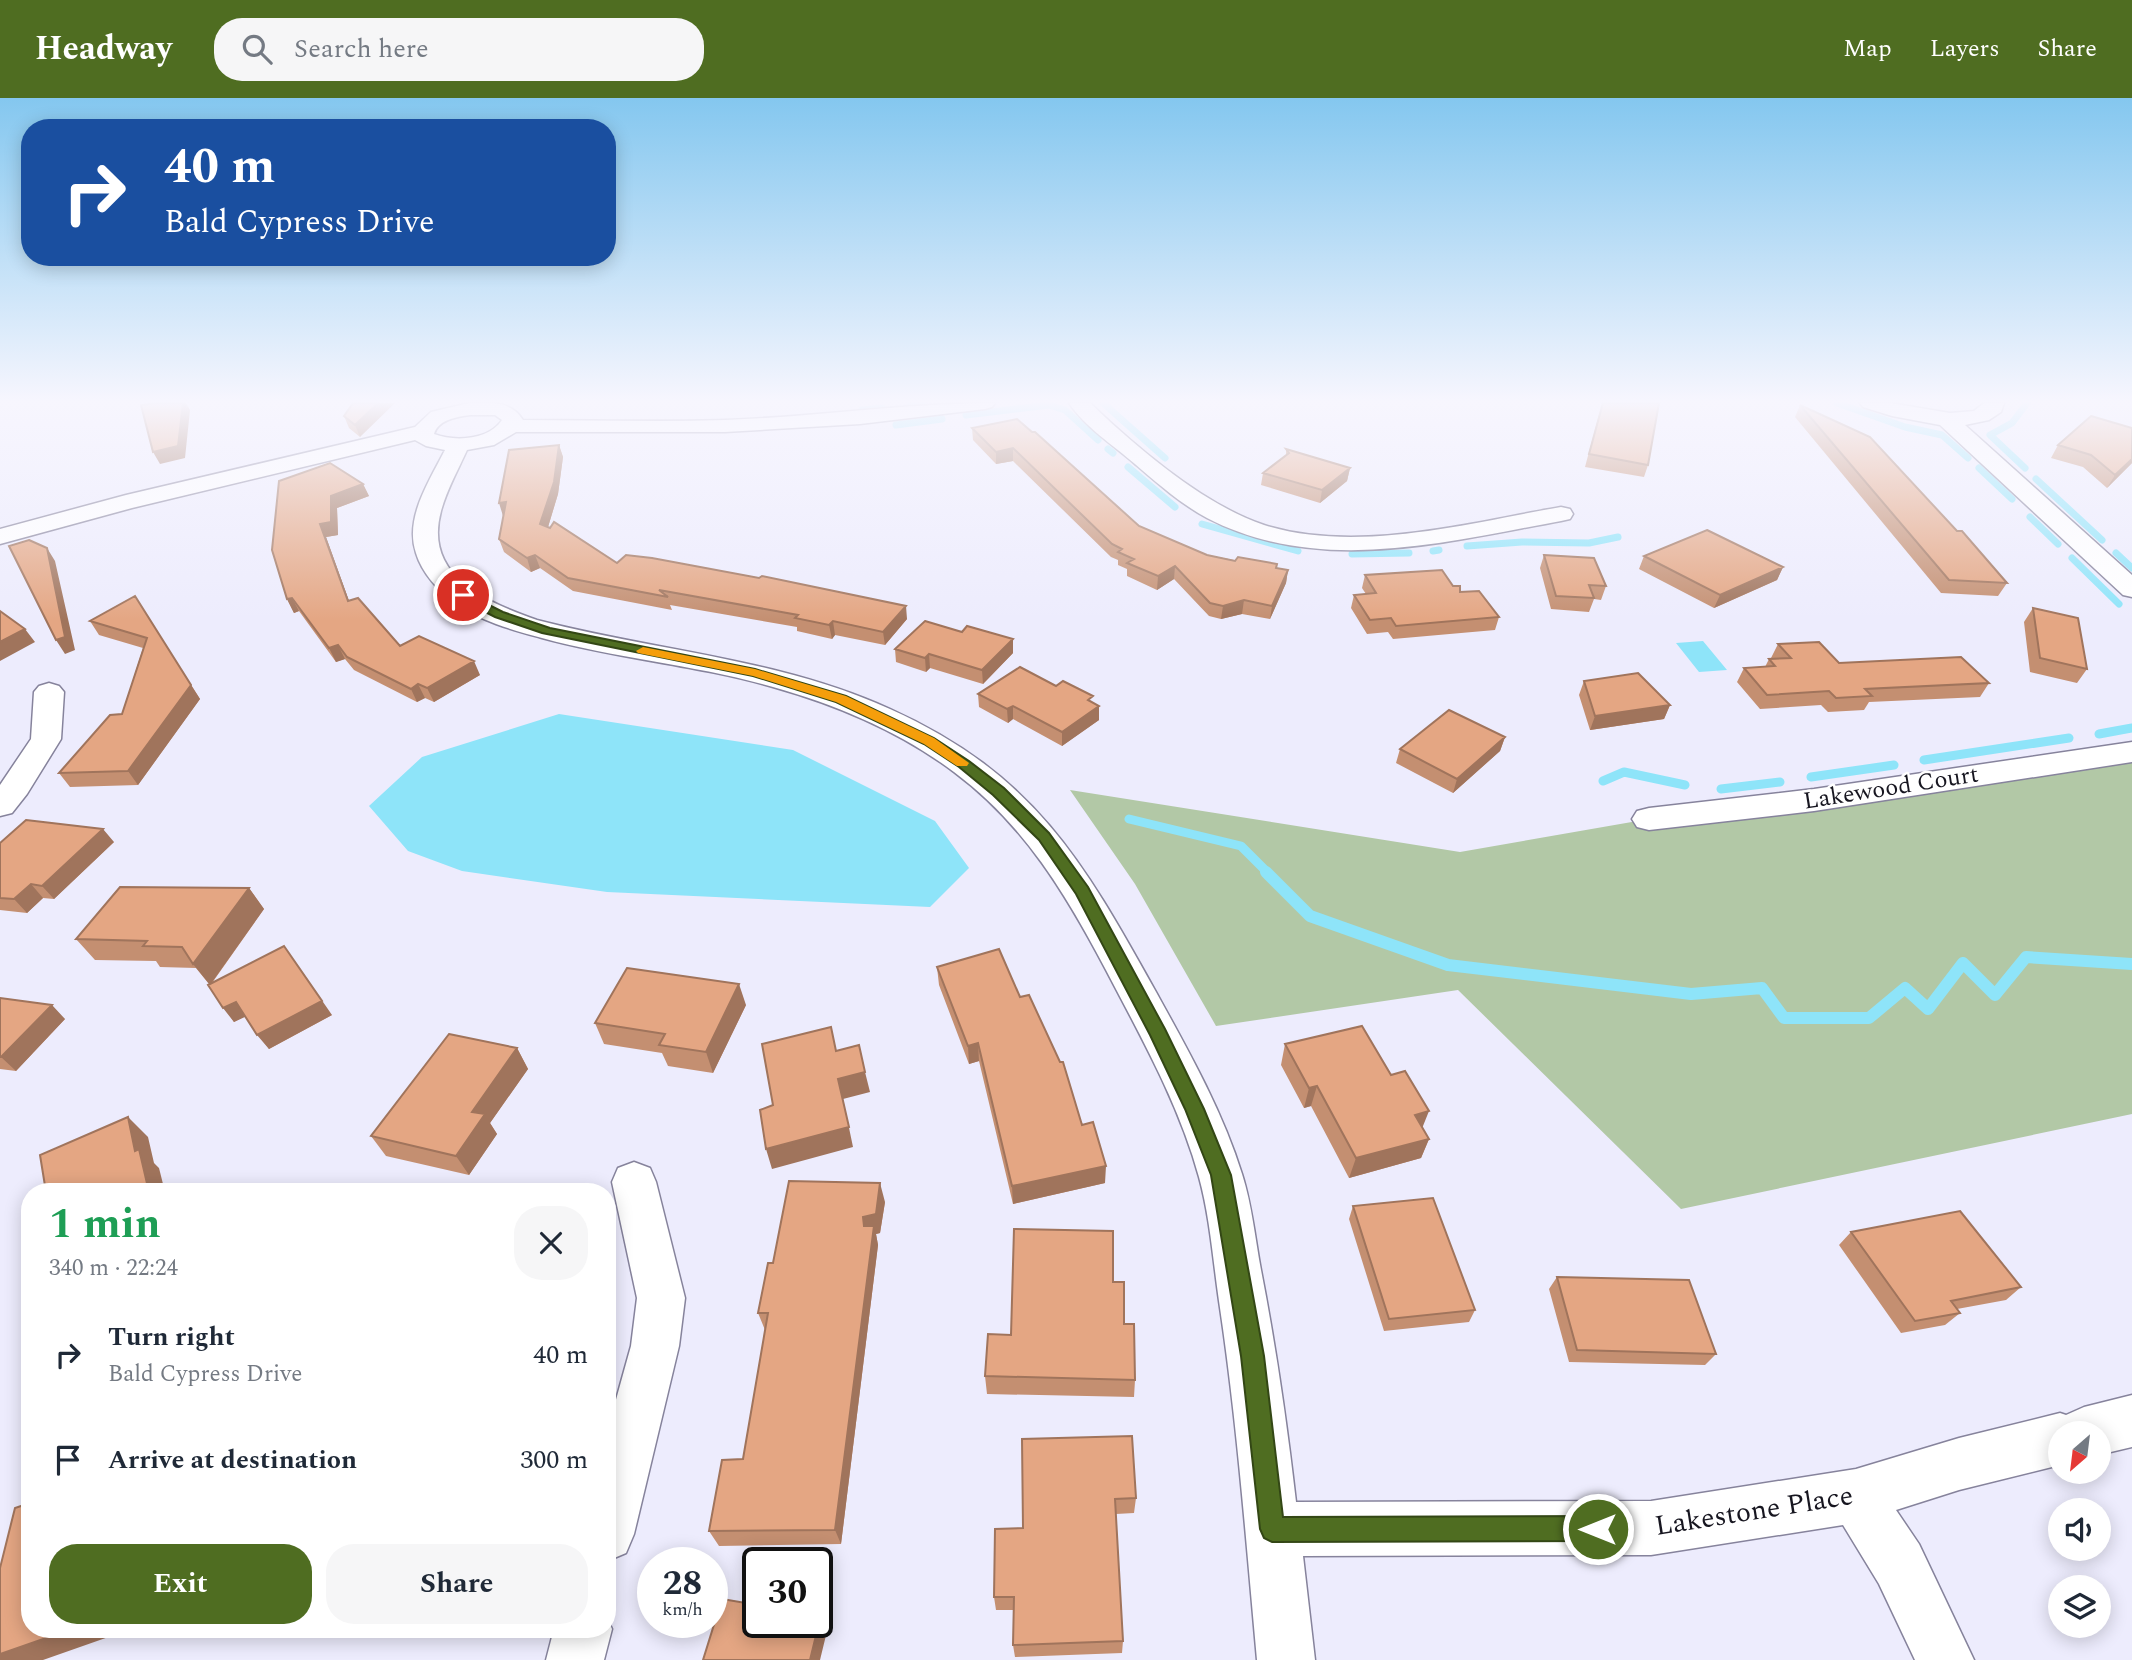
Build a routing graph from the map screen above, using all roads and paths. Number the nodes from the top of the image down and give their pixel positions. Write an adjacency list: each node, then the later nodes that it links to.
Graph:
1 (237, 476): 6 (street)
2 (445, 476): 18 (street)
3 (1166, 476): 5 (street)
4 (2008, 476): 7 (street)
5 (1561, 514)
6 (0, 537)
7 (2132, 589)
8 (49, 692): 10 (street)
9 (2132, 752): 11 (street, Lakewood Court)
10 (0, 805)
11 (1649, 818)
12 (634, 1182): 17 (street)
13 (2132, 1421): 14 (street)
14 (2111, 1426)
15 (2048, 1442): 16 (street, Lakestone Place)
16 (1856, 1496): 18 (street, Lakestone Place); 22 (street)
17 (616, 1499)
18 (1272, 1529): 21 (street)
19 (581, 1638): 20 (street)
20 (575, 1660)
21 (1286, 1660)
22 (1945, 1660)

